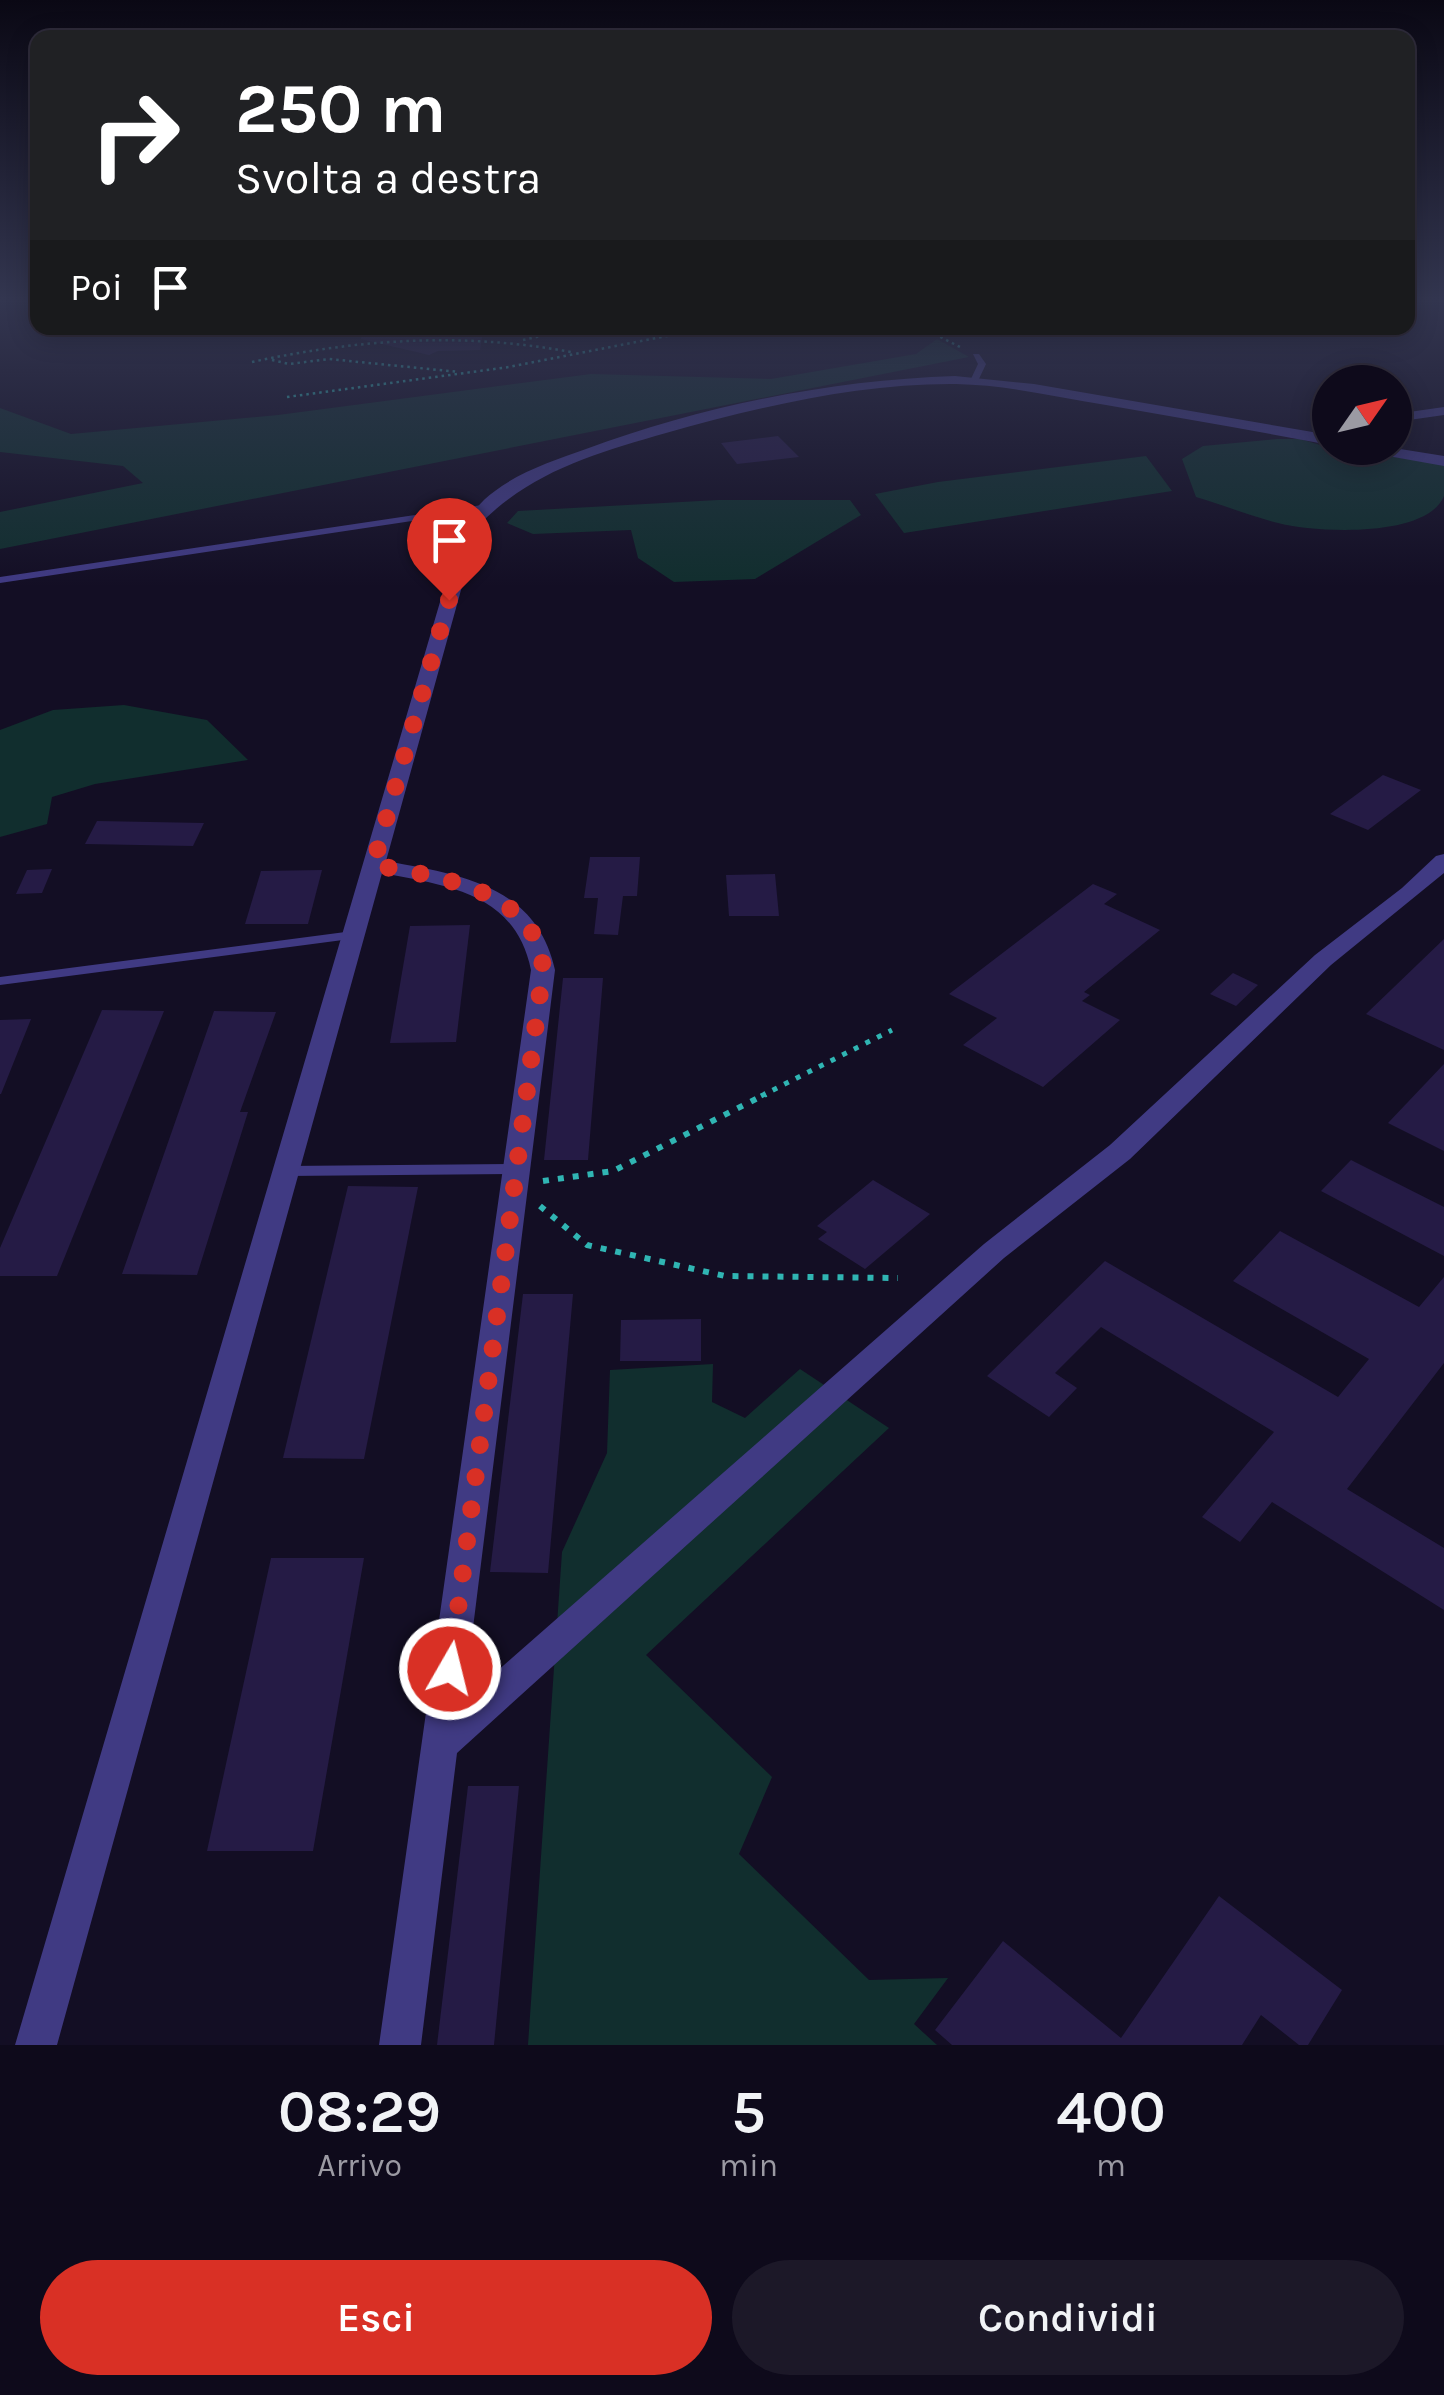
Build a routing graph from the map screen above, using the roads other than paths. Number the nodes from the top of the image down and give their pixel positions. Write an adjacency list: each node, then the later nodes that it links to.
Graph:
1 (816, 396): 10 (street)
2 (1068, 396): 6 (street)
3 (1444, 411): 4 (street)
4 (1412, 416)
5 (1312, 430): 6 (street)
6 (1290, 433): 7 (street)
7 (1312, 437)
8 (1412, 455): 9 (street)
9 (1444, 460)
10 (482, 508): 11 (lane); 13 (street)
11 (0, 580)
12 (1444, 861): 18 (street)
13 (373, 865): 14 (street); 17 (street)
14 (353, 936): 15 (lane); 16 (street)
15 (0, 982)
16 (286, 1171): 17 (lane); 19 (street)
17 (516, 1177): 18 (street)
18 (440, 1744): 20 (street)
19 (36, 2045)
20 (400, 2045)

